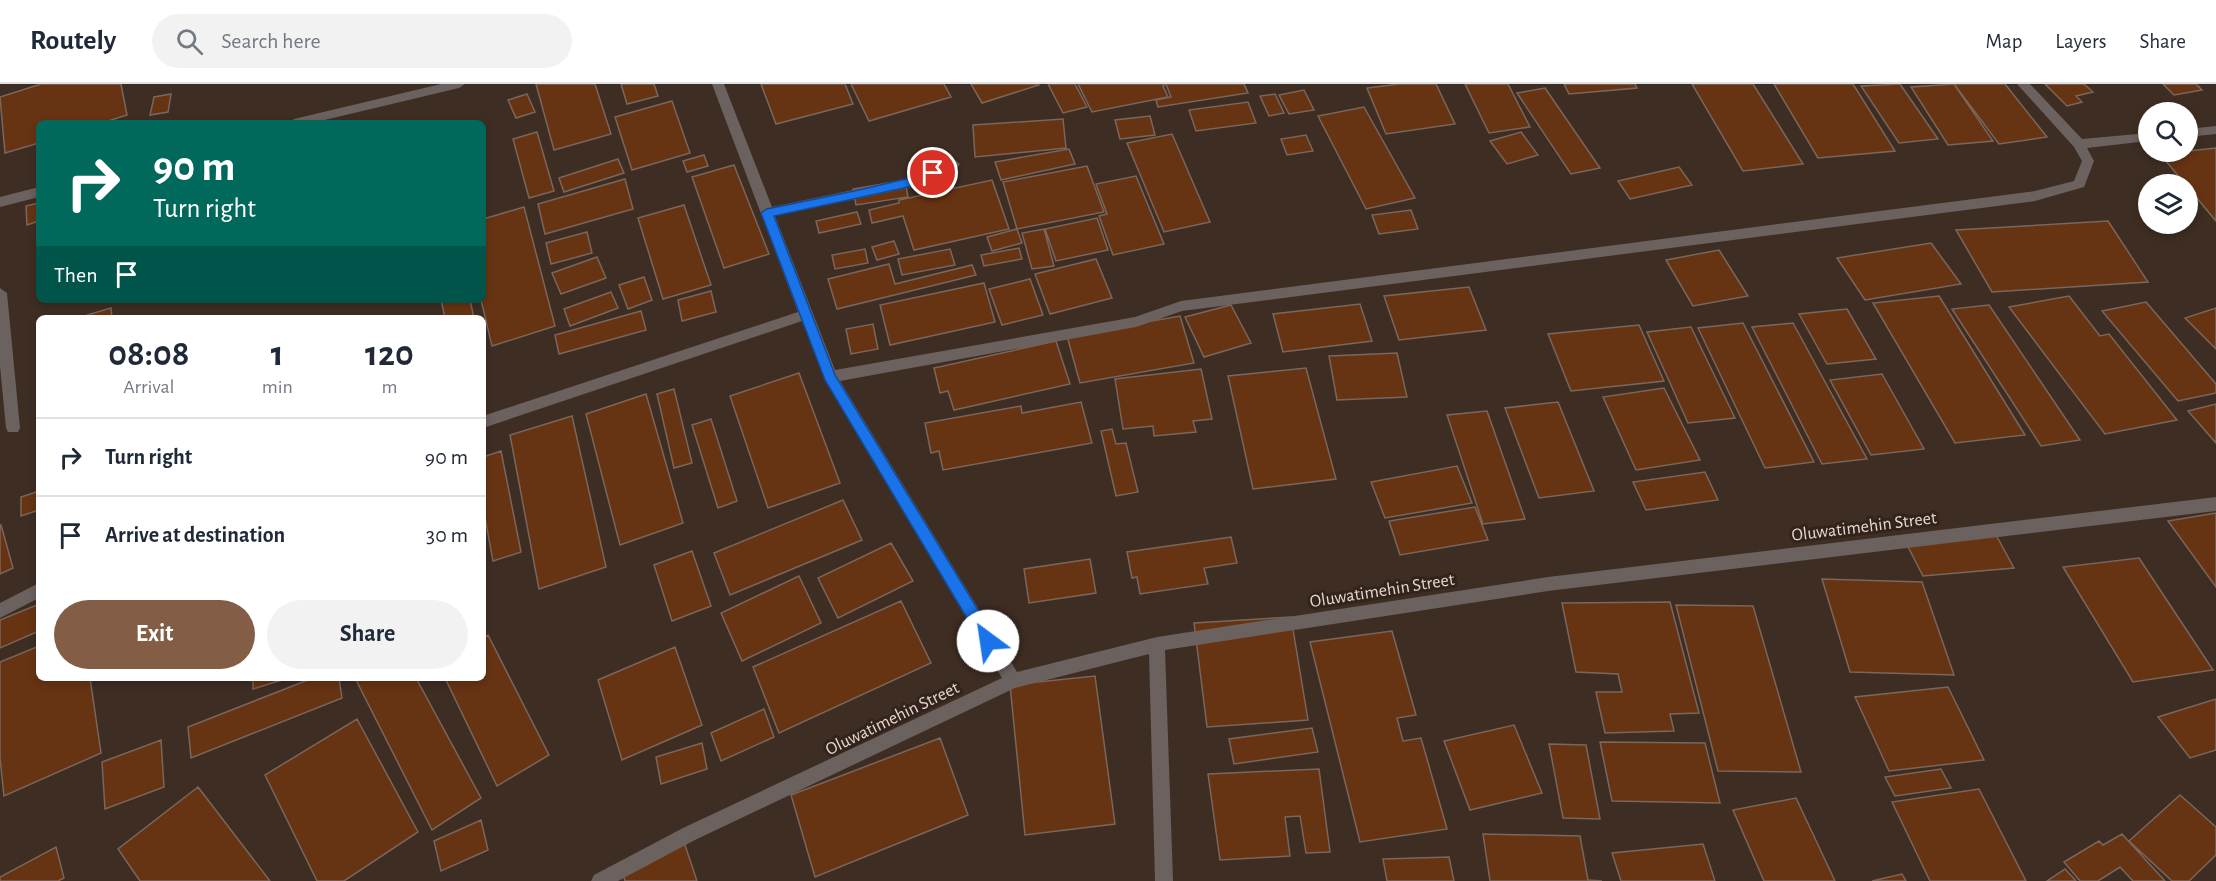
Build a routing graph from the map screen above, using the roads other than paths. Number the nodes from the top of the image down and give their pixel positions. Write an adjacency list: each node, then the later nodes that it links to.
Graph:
1 (459, 84): 4 (street)
2 (718, 84): 12 (street)
3 (2023, 84): 8 (street)
4 (307, 120)
5 (2216, 130): 6 (street)
6 (2198, 132)
7 (2138, 138): 8 (street)
8 (2079, 144): 15 (street)
9 (954, 164): 12 (street)
10 (36, 193): 11 (street)
11 (0, 202)
12 (767, 213): 14 (street)
13 (0, 293): 17 (street)
14 (807, 314): 15 (street); 16 (street)
15 (830, 377): 22 (street)
16 (486, 421)
17 (13, 428)
18 (2216, 504): 21 (street, Oluwatimehin Street)
19 (36, 592): 20 (street)
20 (0, 611)
21 (1157, 644): 22 (street, Oluwatimehin Street); 24 (street)
22 (1013, 681): 23 (street, Oluwatimehin Street)
23 (600, 881)
24 (1164, 881)

